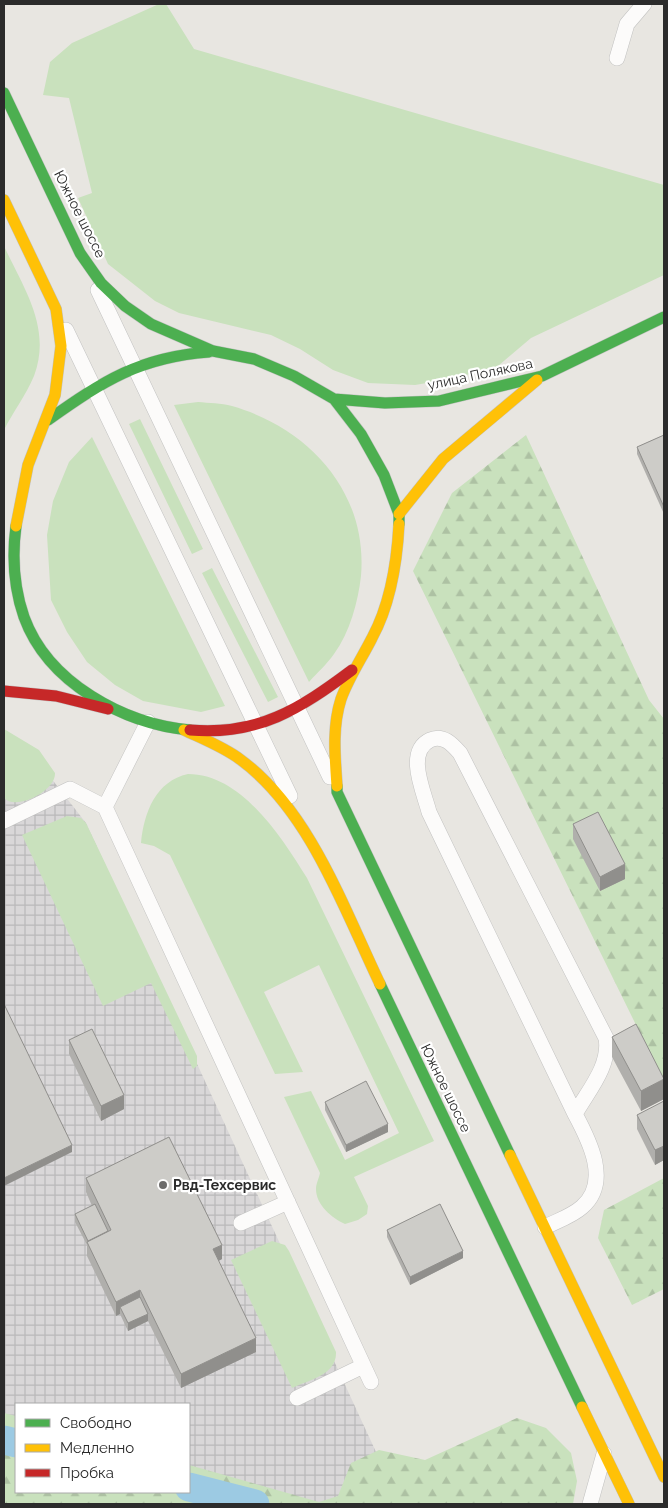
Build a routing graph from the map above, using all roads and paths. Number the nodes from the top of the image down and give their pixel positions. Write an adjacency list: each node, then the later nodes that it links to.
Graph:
1 (644, 4): 2 (lane)
2 (617, 58)
3 (4, 93): 5 (main road, Южное шоссе)
4 (5, 207): 6 (main road, Южное шоссе)
5 (80, 253): 8 (main road, Южное шоссе); 9 (lane)
6 (58, 313): 11 (lane); 13 (main road, Южное шоссе)
7 (664, 317): 10 (main road, улица Полякова)
8 (213, 351): 9 (main road, Южное шоссе); 12 (main road, Южное шоссе)
9 (135, 367): 11 (main road, Южное шоссе); 19 (lane)
10 (542, 376): 12 (main road, улица Полякова); 15 (main road, улица Полякова)
11 (94, 387): 13 (main road, Южное шоссе); 22 (lane)
12 (334, 399): 15 (main road, Южное шоссе)
13 (48, 420): 14 (main road, Южное шоссе)
14 (17, 507): 16 (main road); 20 (main road, Южное шоссе)
15 (399, 514): 17 (main road, Южное шоссе)
16 (4, 529)
17 (354, 669): 19 (main road, Южное шоссе); 24 (main road, Южное шоссе)
18 (4, 691): 20 (main road)
19 (297, 708): 22 (main road, Южное шоссе); 24 (lane)
20 (124, 714): 21 (main road, Южное шоссе)
21 (148, 722): 23 (main road, Южное шоссе); 25 (lane)
22 (256, 727): 23 (main road, Южное шоссе); 27 (lane)
23 (184, 730): 27 (main road, Южное шоссе)
24 (338, 792): 31 (main road, Южное шоссе)
25 (105, 806): 26 (lane); 29 (lane)
26 (4, 821)
27 (314, 847): 35 (main road, Южное шоссе)
28 (576, 1114): 28 (lane); 31 (lane)
29 (288, 1202): 30 (lane); 32 (lane)
30 (241, 1223)
31 (545, 1227): 36 (main road, Южное шоссе)
32 (363, 1366): 33 (lane); 34 (lane)
33 (371, 1382)
34 (297, 1398)
35 (604, 1453): 37 (lane); 38 (main road, Южное шоссе)
36 (664, 1477)
37 (590, 1504)
38 (629, 1504)

